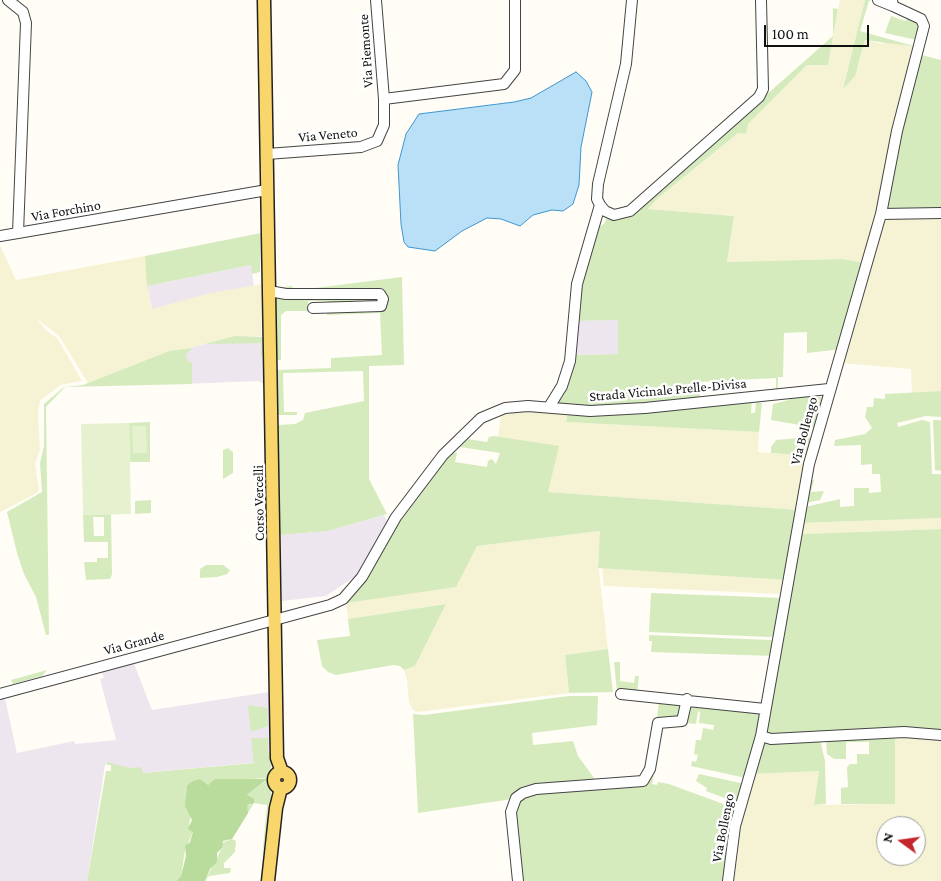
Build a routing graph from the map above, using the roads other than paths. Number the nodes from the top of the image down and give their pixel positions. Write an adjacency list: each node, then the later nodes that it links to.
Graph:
1 (8, 0): 15 (street, Via Forchino)
2 (264, 0): 10 (main road, Corso Vercelli)
3 (376, 0): 9 (street, Via Piemonte)
4 (515, 0): 9 (street)
5 (632, 0): 12 (street)
6 (761, 0): 12 (street)
7 (878, 0): 8 (street, Via Bollengo)
8 (894, 5): 14 (street, Via Bollengo)
9 (384, 99): 10 (street, Via Veneto)
10 (267, 154): 11 (main road, Corso Vercelli)
11 (267, 190): 15 (street, Via Forchino); 17 (main road, Corso Vercelli)
12 (600, 205): 20 (street)
13 (941, 213): 14 (street)
14 (882, 214): 19 (street, Via Bollengo)
15 (18, 233): 16 (street)
16 (0, 236)
17 (269, 290): 18 (street); 21 (main road, Corso Vercelli)
18 (313, 308)
19 (829, 389): 20 (street, Strada Vicinale Prelle-Divisa); 25 (street, Via Bollengo)
20 (550, 407): 21 (street, Strada Vicinale Prelle-Divisa)
21 (276, 619): 22 (street, Via Grande); 28 (main road, Corso Vercelli)
22 (0, 694)
23 (621, 694): 24 (street)
24 (687, 699): 25 (street); 29 (street)
25 (765, 709): 27 (street, Via Bollengo)
26 (941, 735): 27 (street)
27 (762, 736): 30 (street, Via Bollengo)
28 (268, 881)
29 (518, 881)
30 (728, 881)

